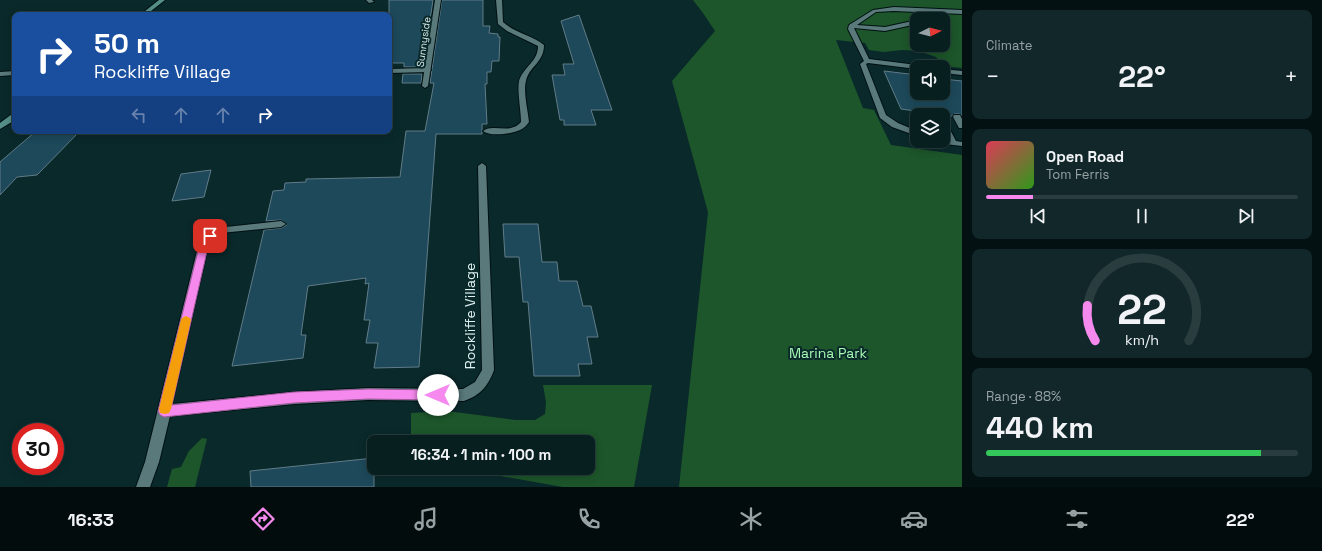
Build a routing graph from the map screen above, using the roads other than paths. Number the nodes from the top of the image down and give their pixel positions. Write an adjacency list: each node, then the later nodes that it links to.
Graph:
1 (162, 0): 4 (street)
2 (438, 0): 11 (street, Sunnyside)
3 (498, 0): 21 (street)
4 (147, 12)
5 (962, 12): 7 (street)
6 (910, 24): 7 (street)
7 (851, 26): 8 (street)
8 (867, 61): 9 (street); 22 (street)
9 (910, 66)
10 (392, 70): 11 (street)
11 (428, 70): 16 (street, Sunnyside)
12 (950, 71): 14 (street)
13 (12, 73): 15 (street)
14 (962, 73)
15 (0, 74)
16 (425, 86)
17 (957, 116): 19 (street)
18 (12, 118): 20 (street)
19 (962, 126)
20 (0, 127)
21 (487, 131)
22 (910, 131)
23 (950, 133): 24 (street)
24 (958, 144)
25 (482, 166): 27 (street, Rockliffe Village)
26 (281, 224): 27 (street)
27 (164, 411): 28 (street)
28 (143, 487)

